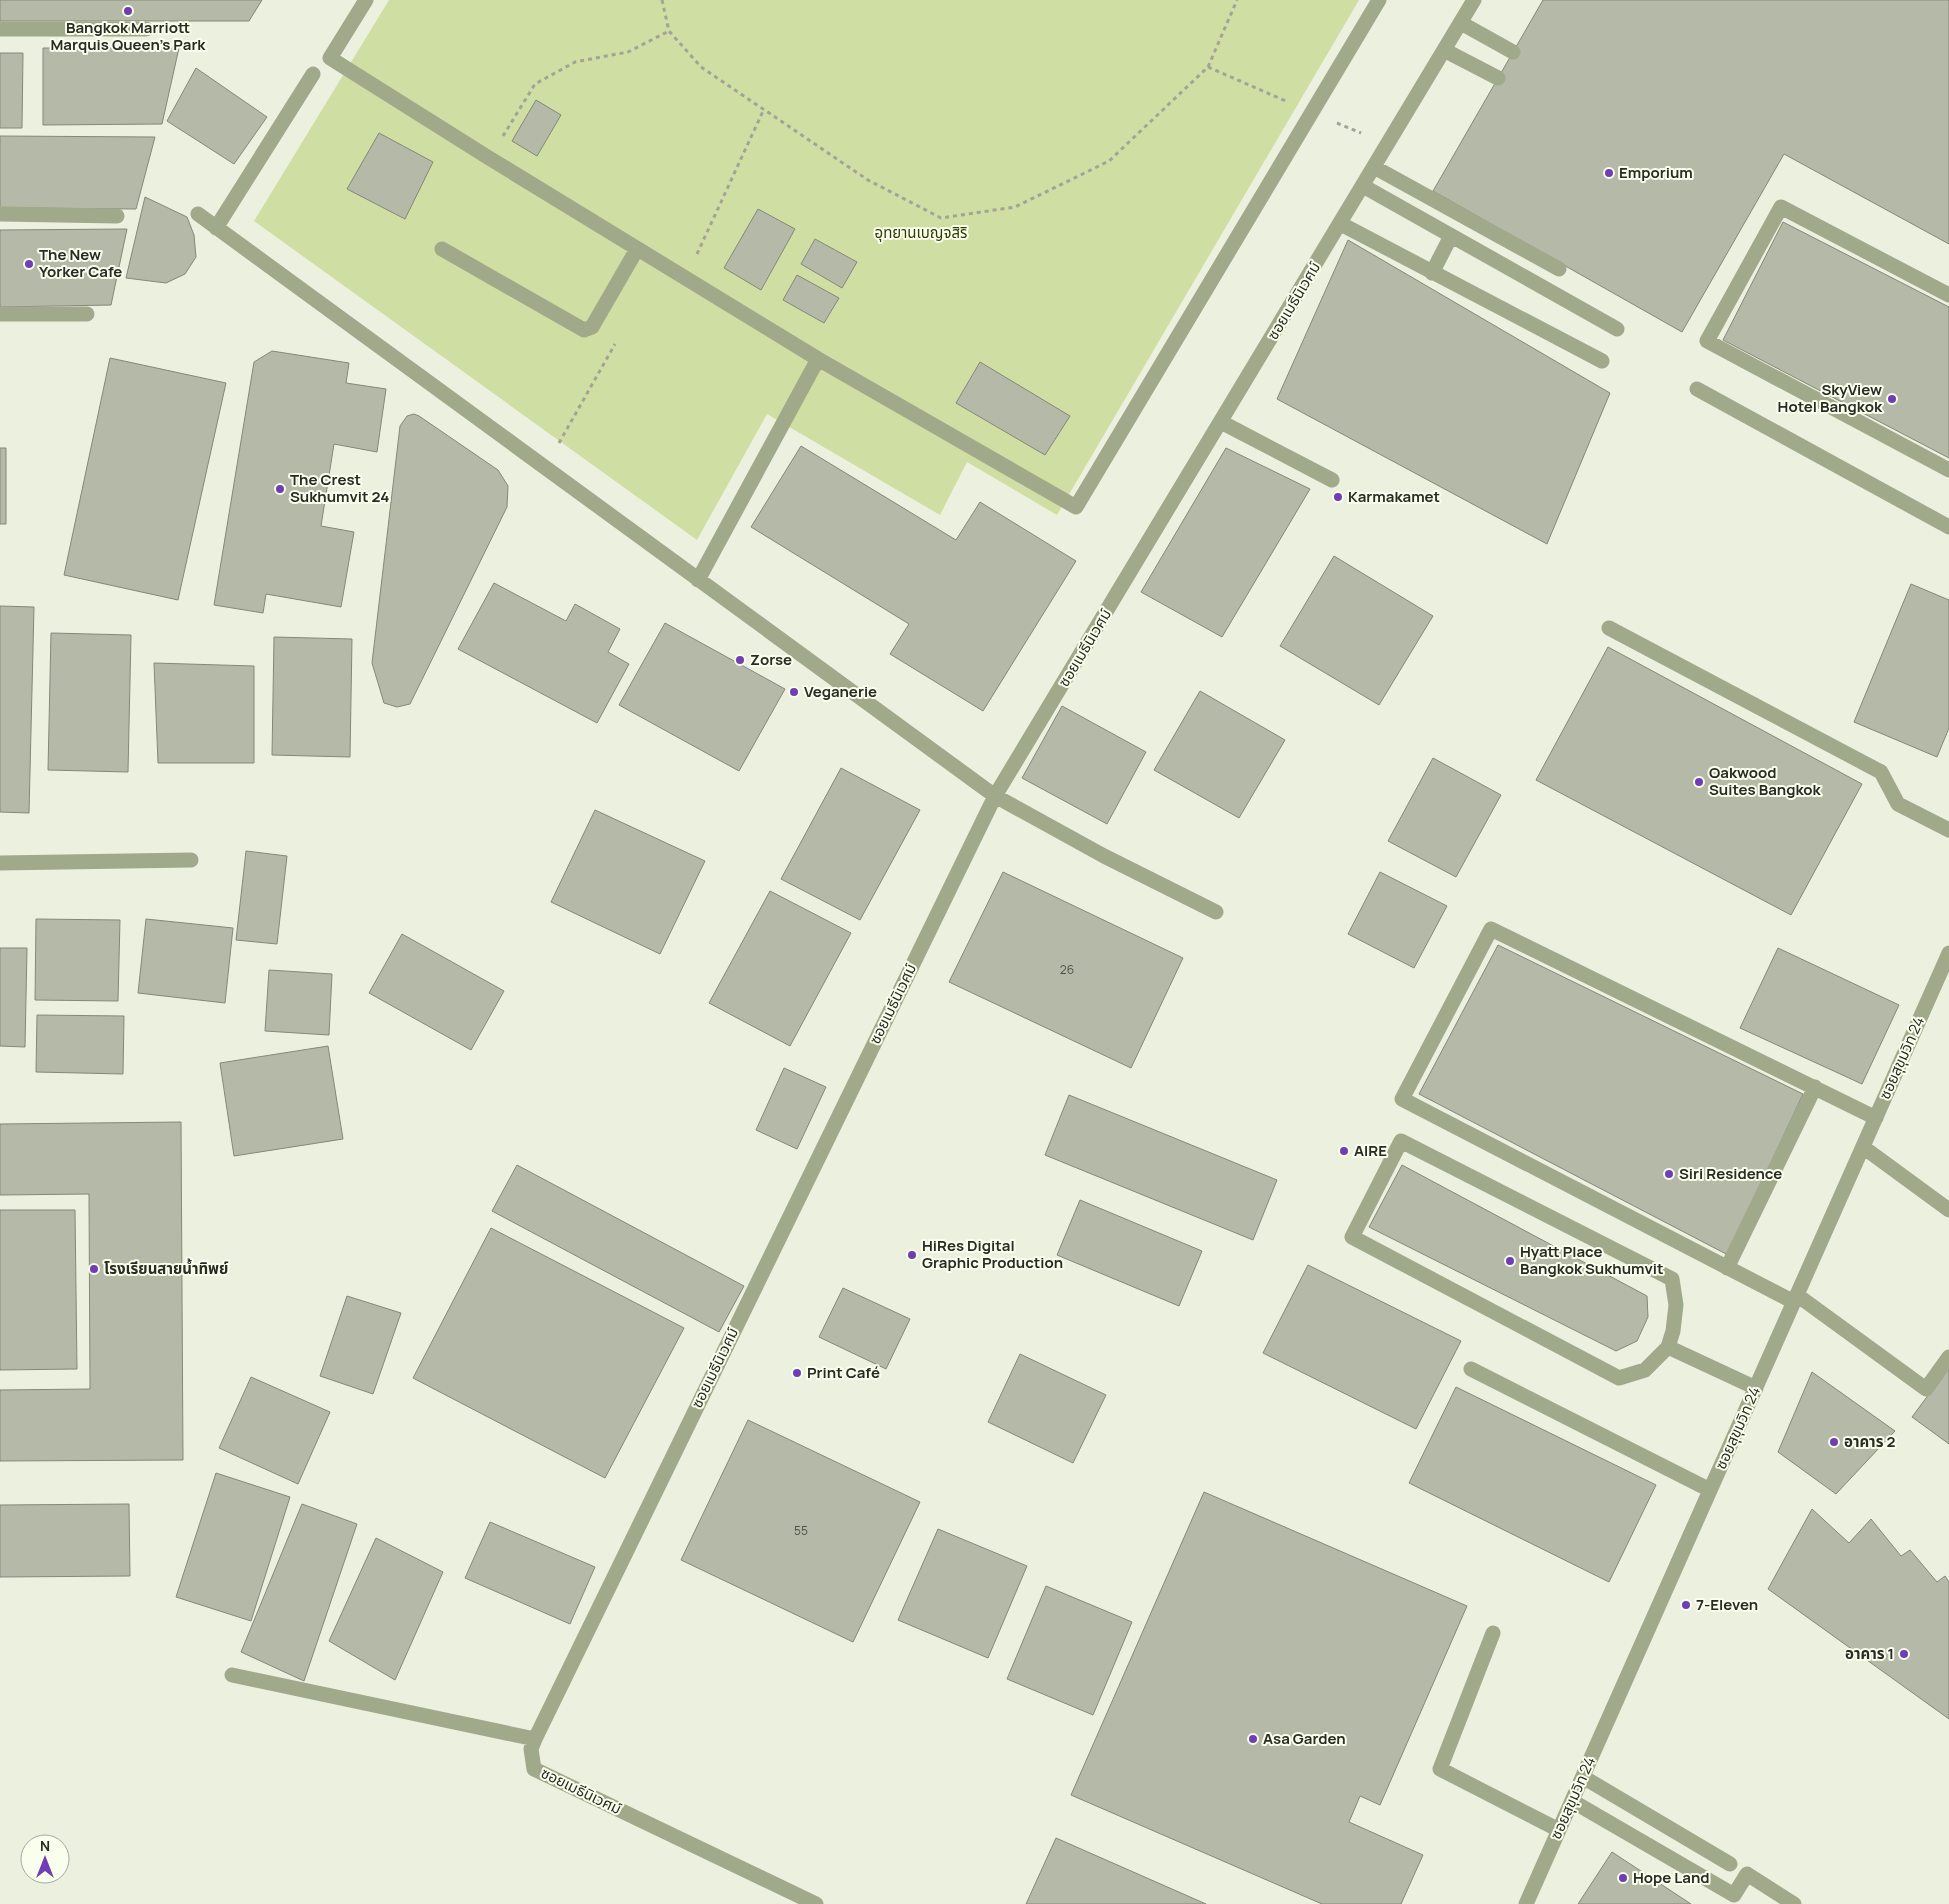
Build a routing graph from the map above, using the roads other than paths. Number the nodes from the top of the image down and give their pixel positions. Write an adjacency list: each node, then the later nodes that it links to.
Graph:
1 (366, 0): 20 (street)
2 (1379, 0): 27 (street)
3 (1474, 0): 4 (street, ซอยเมธีนิเวศม์)
4 (1461, 23): 7 (street, ซอยเมธีนิเวศม์); 8 (street)
5 (0, 29): 6 (street)
6 (146, 29)
7 (1444, 50): 10 (street); 11 (street, ซอยเมธีนิเวศม์)
8 (1512, 52)
9 (313, 74): 17 (street)
10 (1498, 78)
11 (1374, 167): 12 (street, ซอยเมธีนิเวศม์); 21 (street)
12 (1363, 186): 16 (street, ซอยเมธีนิเวศม์); 18 (street)
13 (0, 214): 15 (street)
14 (198, 214): 17 (street)
15 (117, 216)
16 (1341, 224): 22 (street); 30 (street, ซอยเมธีนิเวศม์)
17 (216, 228): 34 (street)
18 (1451, 236): 22 (street); 26 (street)
19 (442, 248): 20 (street)
20 (637, 248): 27 (street)
21 (1559, 269)
22 (1432, 273): 28 (street)
23 (1949, 295): 31 (street)
24 (0, 314): 25 (street)
25 (87, 314)
26 (1617, 329)
27 (818, 360): 34 (street)
28 (1602, 361)
29 (1696, 389): 33 (street)
30 (1221, 422): 32 (street); 36 (street, ซอยเมธีนิเวศม์)
31 (1949, 470)
32 (1332, 480)
33 (1949, 528)
34 (698, 580): 36 (street)
35 (1609, 628): 37 (street)
36 (995, 796): 40 (street); 55 (street, ซอยเมธีนิเวศม์)
37 (1949, 830)
38 (192, 860): 39 (street)
39 (0, 863)
40 (1216, 912)
41 (1949, 954): 43 (street, ซอยสุขุมวิท 24)
42 (1815, 1088): 43 (street); 46 (street); 46 (street)
43 (1876, 1118): 44 (street, ซอยสุขุมวิท 24)
44 (1863, 1147): 45 (street); 47 (street, ซอยสุขุมวิท 24)
45 (1949, 1210)
46 (1727, 1268): 47 (street)
47 (1796, 1298): 49 (street); 51 (street, ซอยสุขุมวิท 24)
48 (1668, 1347): 48 (street); 51 (street)
49 (1949, 1357)
50 (1471, 1369): 52 (street)
51 (1756, 1388): 52 (street, ซอยสุขุมวิท 24)
52 (1710, 1490): 56 (street, ซอยสุขุมวิท 24)
53 (1493, 1633): 58 (street)
54 (232, 1675): 55 (street)
55 (534, 1740): 60 (street, ซอยเมธีนิเวศม์)
56 (1583, 1778): 57 (street, ซอยสุขุมวิท 24); 59 (street)
57 (1572, 1800): 58 (street, ซอยสุขุมวิท 24); 62 (street)
58 (1559, 1830): 61 (street, ซอยสุขุมวิท 24)
59 (1730, 1864)
60 (816, 1904)
61 (1526, 1904)
62 (1794, 1904)

